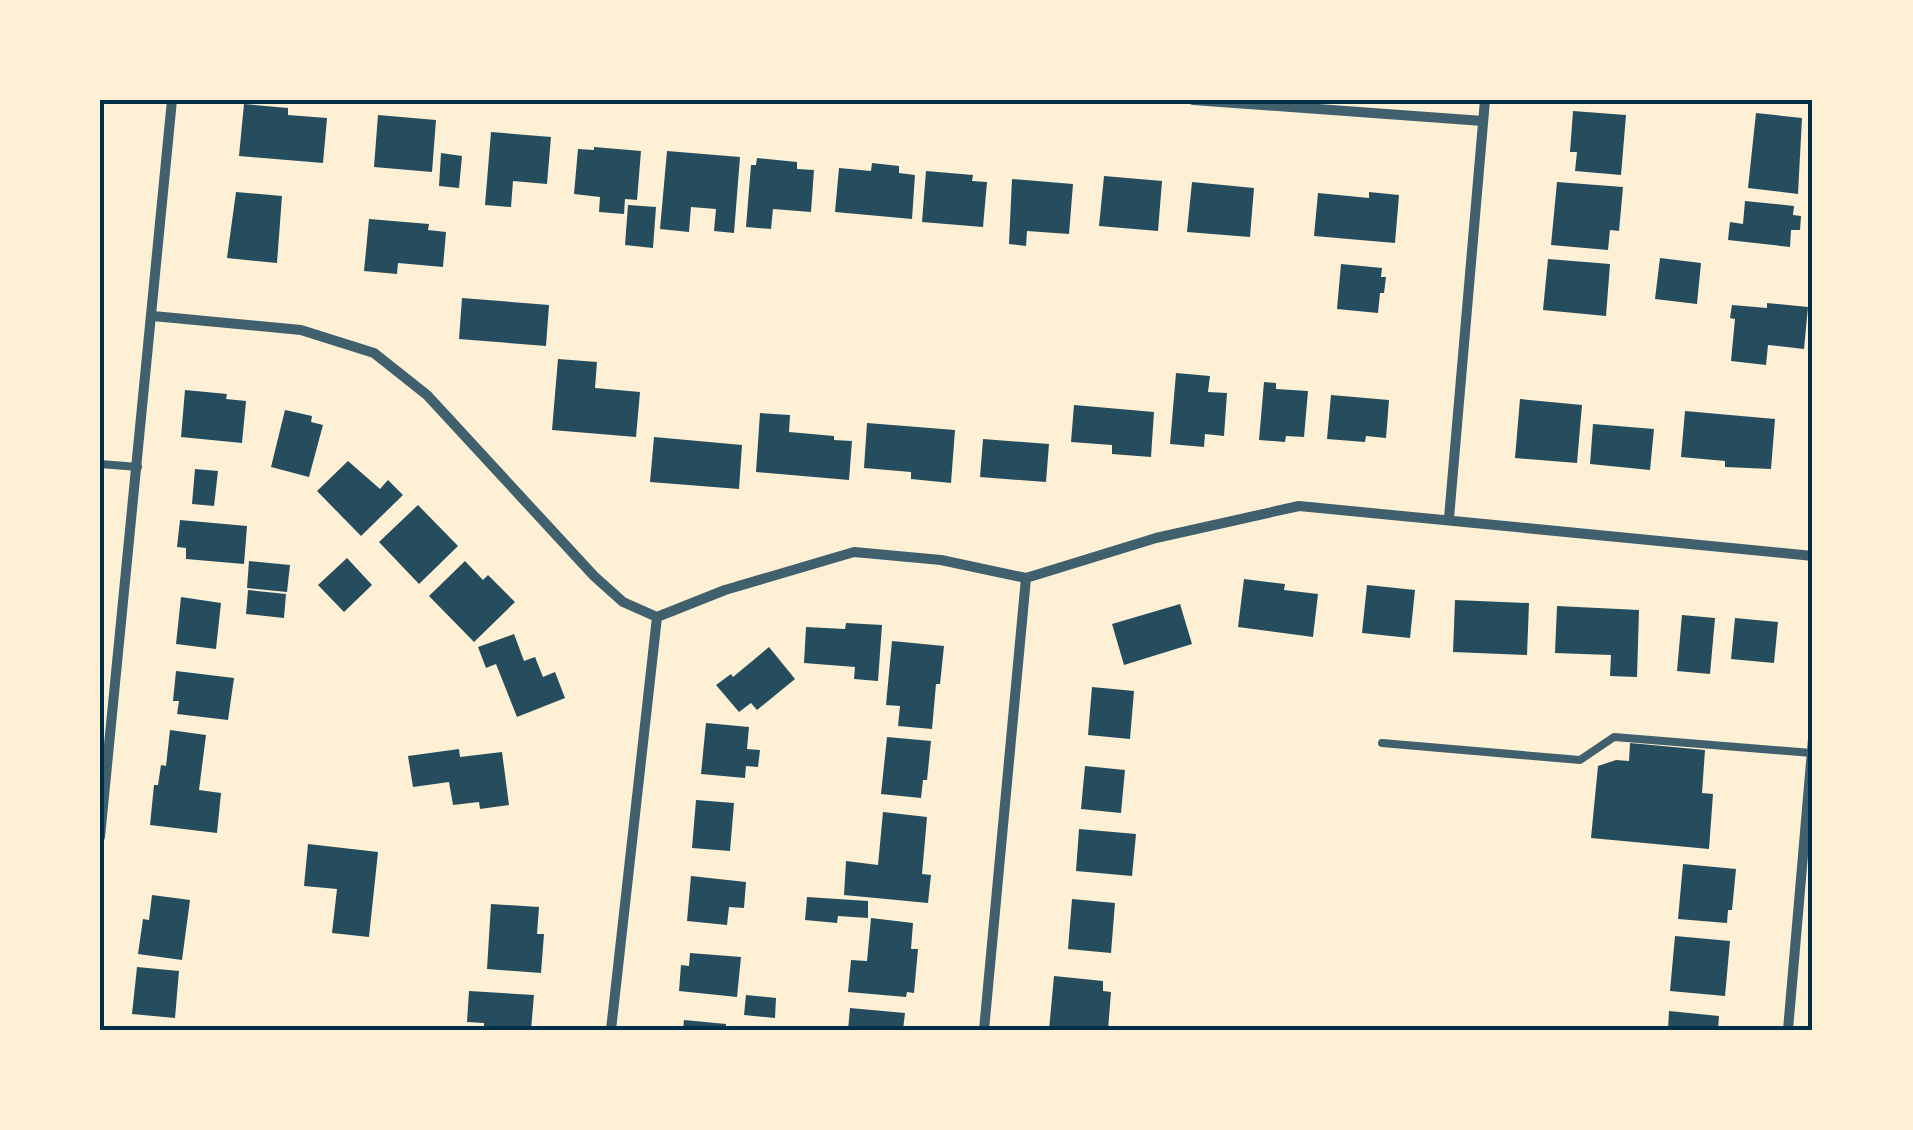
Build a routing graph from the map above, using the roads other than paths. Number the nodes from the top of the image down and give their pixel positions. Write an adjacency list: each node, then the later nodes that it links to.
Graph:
1 (172, 100): 5 (street)
2 (1192, 100): 4 (street)
3 (1485, 100): 4 (street)
4 (1482, 121): 8 (street)
5 (153, 316): 7 (street); 11 (street)
6 (100, 464): 7 (lane)
7 (138, 467): 16 (street)
8 (1449, 518): 9 (street); 10 (street)
9 (1813, 556)
10 (1026, 578): 11 (street); 19 (street)
11 (656, 617): 18 (street)
12 (1813, 739): 14 (street)
13 (1382, 743): 14 (lane)
14 (1812, 753): 15 (street)
15 (1811, 785): 20 (street)
16 (102, 795): 17 (street)
17 (100, 837)
18 (611, 1030)
19 (984, 1030)
20 (1788, 1030)

